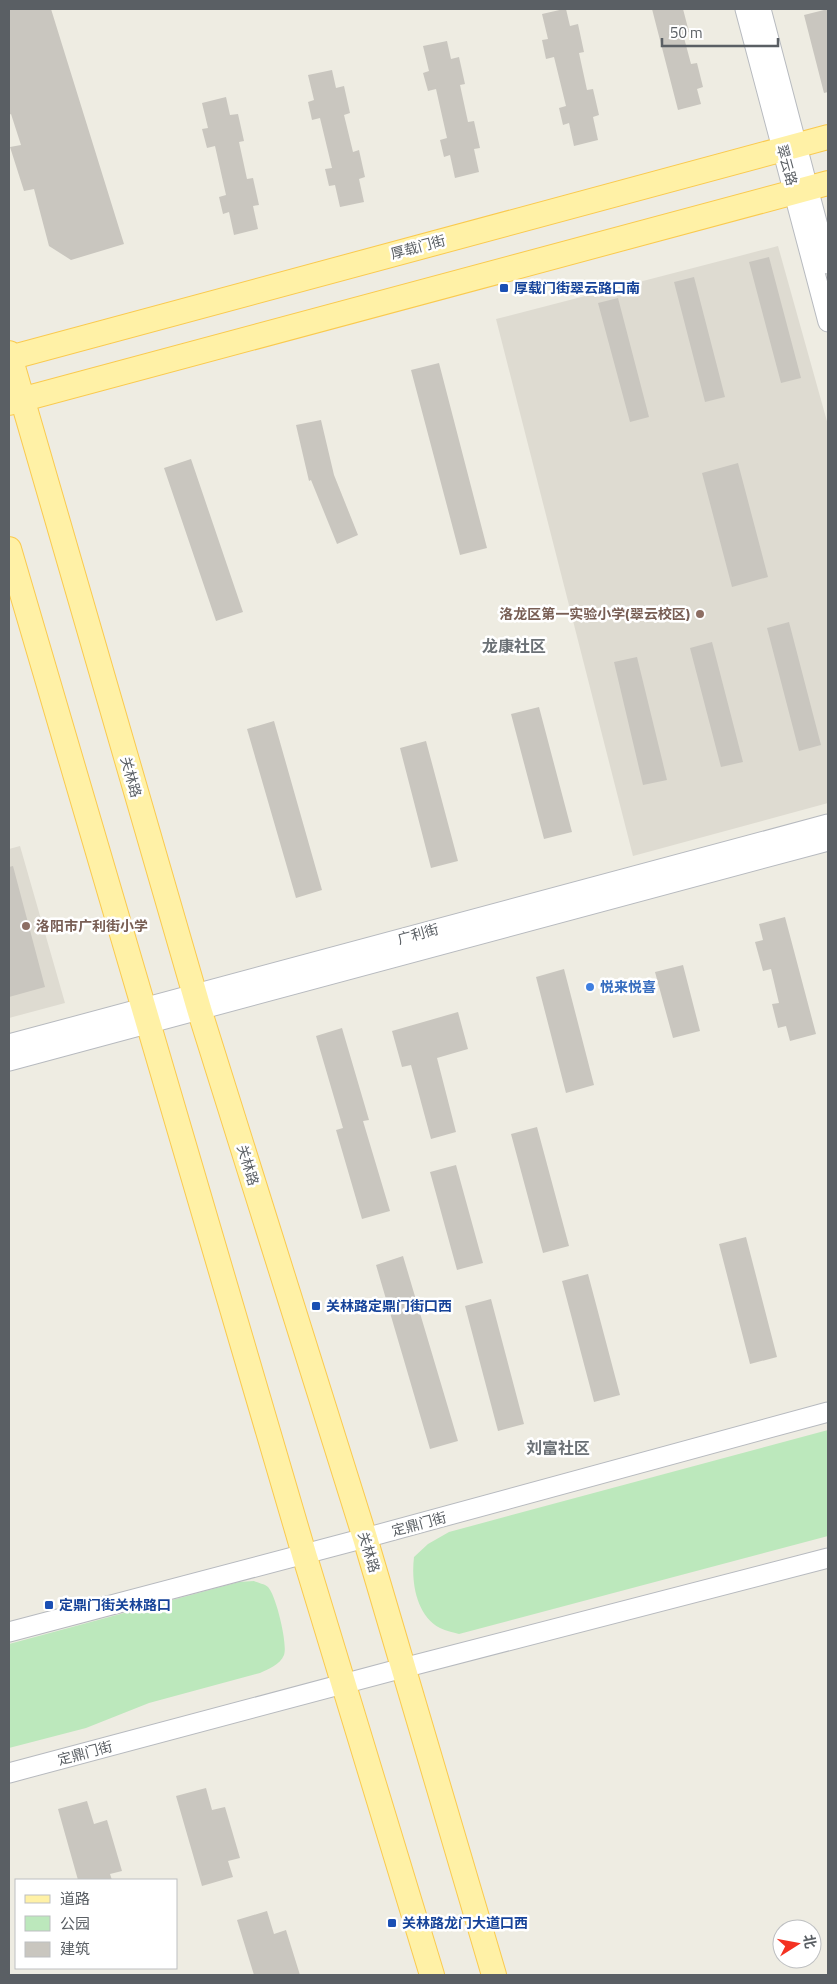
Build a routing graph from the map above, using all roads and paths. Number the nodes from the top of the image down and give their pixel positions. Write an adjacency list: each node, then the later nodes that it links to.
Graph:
1 (745, 9): 4 (street, 翠云路)
2 (761, 9): 4 (street, 翠云路)
3 (828, 137): 4 (main road, 厚载门街)
4 (790, 147): 5 (street, 翠云路); 8 (main road, 厚载门街)
5 (810, 188): 6 (street, 翠云路); 7 (street, 翠云路); 9 (main road)
6 (828, 264)
7 (828, 322)
8 (9, 356): 9 (main road, 关林路)
9 (15, 401): 13 (main road, 关林路)
10 (9, 549): 14 (main road)
11 (828, 824): 13 (street, 广利街)
12 (828, 841): 13 (street, 广利街)
13 (196, 1001): 14 (street, 广利街); 18 (main road, 关林路)
14 (147, 1015): 15 (street, 广利街); 16 (street, 广利街); 19 (main road)
15 (9, 1044)
16 (9, 1061)
17 (828, 1412): 18 (street, 定鼎门街)
18 (365, 1538): 19 (street, 定鼎门街); 22 (main road, 关林路)
19 (304, 1554): 21 (street, 定鼎门街); 23 (main road)
20 (828, 1558): 22 (street, 定鼎门街)
21 (9, 1632)
22 (404, 1668): 23 (street, 定鼎门街); 26 (main road, 关林路)
23 (343, 1684): 24 (street, 定鼎门街); 25 (main road)
24 (9, 1773)
25 (432, 1975)
26 (494, 1975)

